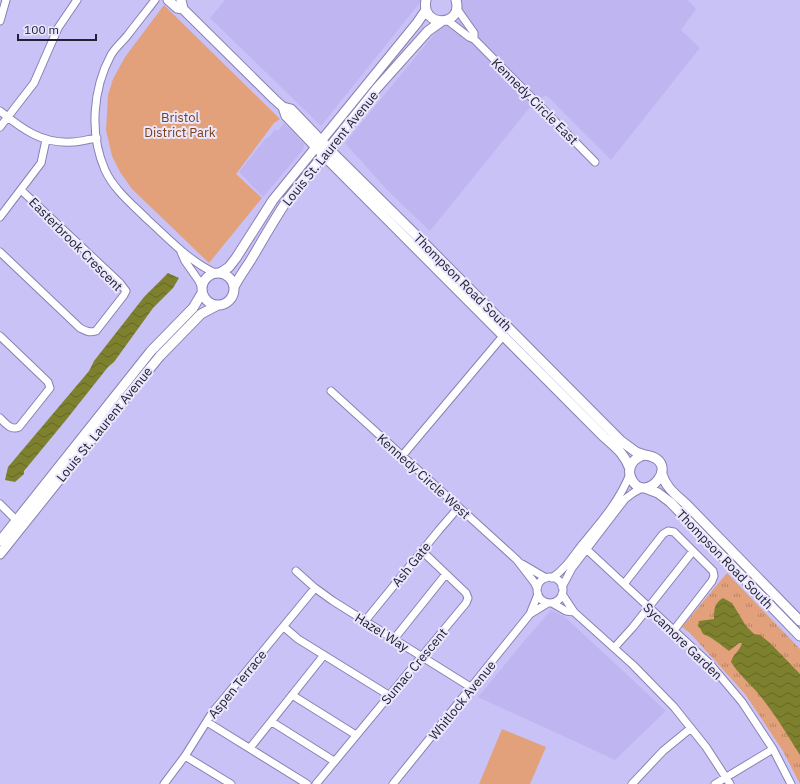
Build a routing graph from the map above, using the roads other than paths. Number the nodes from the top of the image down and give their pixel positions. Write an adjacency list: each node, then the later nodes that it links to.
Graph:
1 (6, 0): 9 (street)
2 (77, 0): 12 (street)
3 (155, 0): 14 (street)
4 (168, 0): 7 (main road, Thompson Road South)
5 (425, 3): 8 (main road); 16 (main road, Louis St. Laurent Avenue)
6 (457, 3): 8 (main road, Louis St. Laurent Avenue); 10 (street, Kennedy Circle East)
7 (182, 4): 16 (main road, Thompson Road South)
8 (444, 21): 10 (street, Kennedy Circle East); 17 (main road, Louis St. Laurent Avenue)
9 (0, 22)
10 (474, 39): 18 (street, Kennedy Circle East)
11 (0, 111): 12 (street)
12 (8, 118): 13 (street); 15 (street)
13 (0, 127)
14 (97, 138): 15 (street); 22 (street)
15 (46, 140): 19 (street)
16 (318, 144): 17 (main road, Thompson Road South); 23 (main road, Louis St. Laurent Avenue)
17 (326, 152): 24 (main road, Louis St. Laurent Avenue); 28 (main road, Thompson Road South); 31 (main road, Thompson Road South)
18 (595, 162)
19 (21, 190): 20 (street); 21 (street, Easterbrook Crescent)
20 (0, 218)
21 (0, 252)
22 (181, 252): 23 (street); 25 (street)
23 (217, 273): 24 (main road); 25 (main road)
24 (234, 287): 26 (main road)
25 (202, 290): 26 (main road); 38 (main road, Louis St. Laurent Avenue)
26 (218, 305): 43 (main road, Louis St. Laurent Avenue)
27 (0, 336): 30 (street)
28 (503, 336): 32 (street); 33 (main road, Thompson Road South)
29 (331, 391): 32 (street, Kennedy Circle West)
30 (0, 418)
31 (646, 455): 33 (main road); 34 (main road)
32 (402, 456): 37 (street, Kennedy Circle West)
33 (630, 471): 35 (main road); 40 (street)
34 (662, 474): 35 (main road); 57 (main road, Thompson Road South)
35 (643, 488): 40 (street); 60 (main road, Thompson Road South)
36 (0, 504): 38 (street)
37 (458, 508): 41 (street, Ash Gate); 44 (street, Kennedy Circle West)
38 (16, 520): 39 (main road, Louis St. Laurent Avenue)
39 (0, 541)
40 (584, 547): 47 (street); 48 (street, Sycamore Garden); 51 (street)
41 (422, 551): 46 (street, Sumac Crescent); 56 (street, Ash Gate)
42 (693, 551): 48 (street); 53 (street); 59 (street)
43 (0, 554)
44 (517, 560): 47 (street, Kennedy Circle West); 50 (street, Kennedy Circle West)
45 (296, 571): 49 (street, Hazel Way)
46 (446, 574): 61 (street); 64 (street, Sumac Crescent)
47 (549, 578): 50 (street); 51 (street)
48 (624, 584): 53 (street, Sycamore Garden)
49 (315, 588): 56 (street, Hazel Way); 58 (street, Aspen Terrace)
50 (537, 591): 52 (street); 55 (street, Whitlock Avenue)
51 (562, 591): 52 (street); 54 (street)
52 (550, 603): 54 (street); 55 (street, Whitlock Avenue)
53 (649, 607): 59 (street, Sycamore Garden); 62 (street)
54 (574, 612): 62 (street)
55 (530, 614): 65 (street, Whitlock Avenue)
56 (365, 621): 61 (street, Hazel Way)
57 (800, 621)
58 (284, 627): 63 (street); 68 (street, Aspen Terrace)
59 (674, 630): 73 (street, Sycamore Garden)
60 (800, 636)
61 (394, 639): 64 (street, Hazel Way)
62 (614, 648): 70 (street)
63 (324, 655): 66 (street); 67 (street)
64 (422, 657): 65 (street, Hazel Way); 67 (street, Sumac Crescent)
65 (472, 688): 81 (street, Whitlock Avenue)
66 (292, 695): 69 (street); 71 (street)
67 (390, 696): 71 (street, Sumac Crescent)
68 (207, 722): 72 (street); 74 (street, Aspen Terrace)
69 (272, 722): 72 (street); 75 (street)
70 (692, 728): 76 (street); 82 (street)
71 (356, 735): 75 (street, Sumac Crescent)
72 (250, 748): 79 (street)
73 (773, 749): 76 (street); 84 (street, Sycamore Garden)
74 (185, 756): 77 (street, Aspen Terrace); 78 (street)
75 (334, 761): 80 (street, Sumac Crescent)
76 (728, 781): 83 (street)
77 (164, 784)
78 (231, 784)
79 (307, 784)
80 (316, 784)
81 (393, 784)
82 (632, 784)
83 (715, 784)
84 (791, 784)

